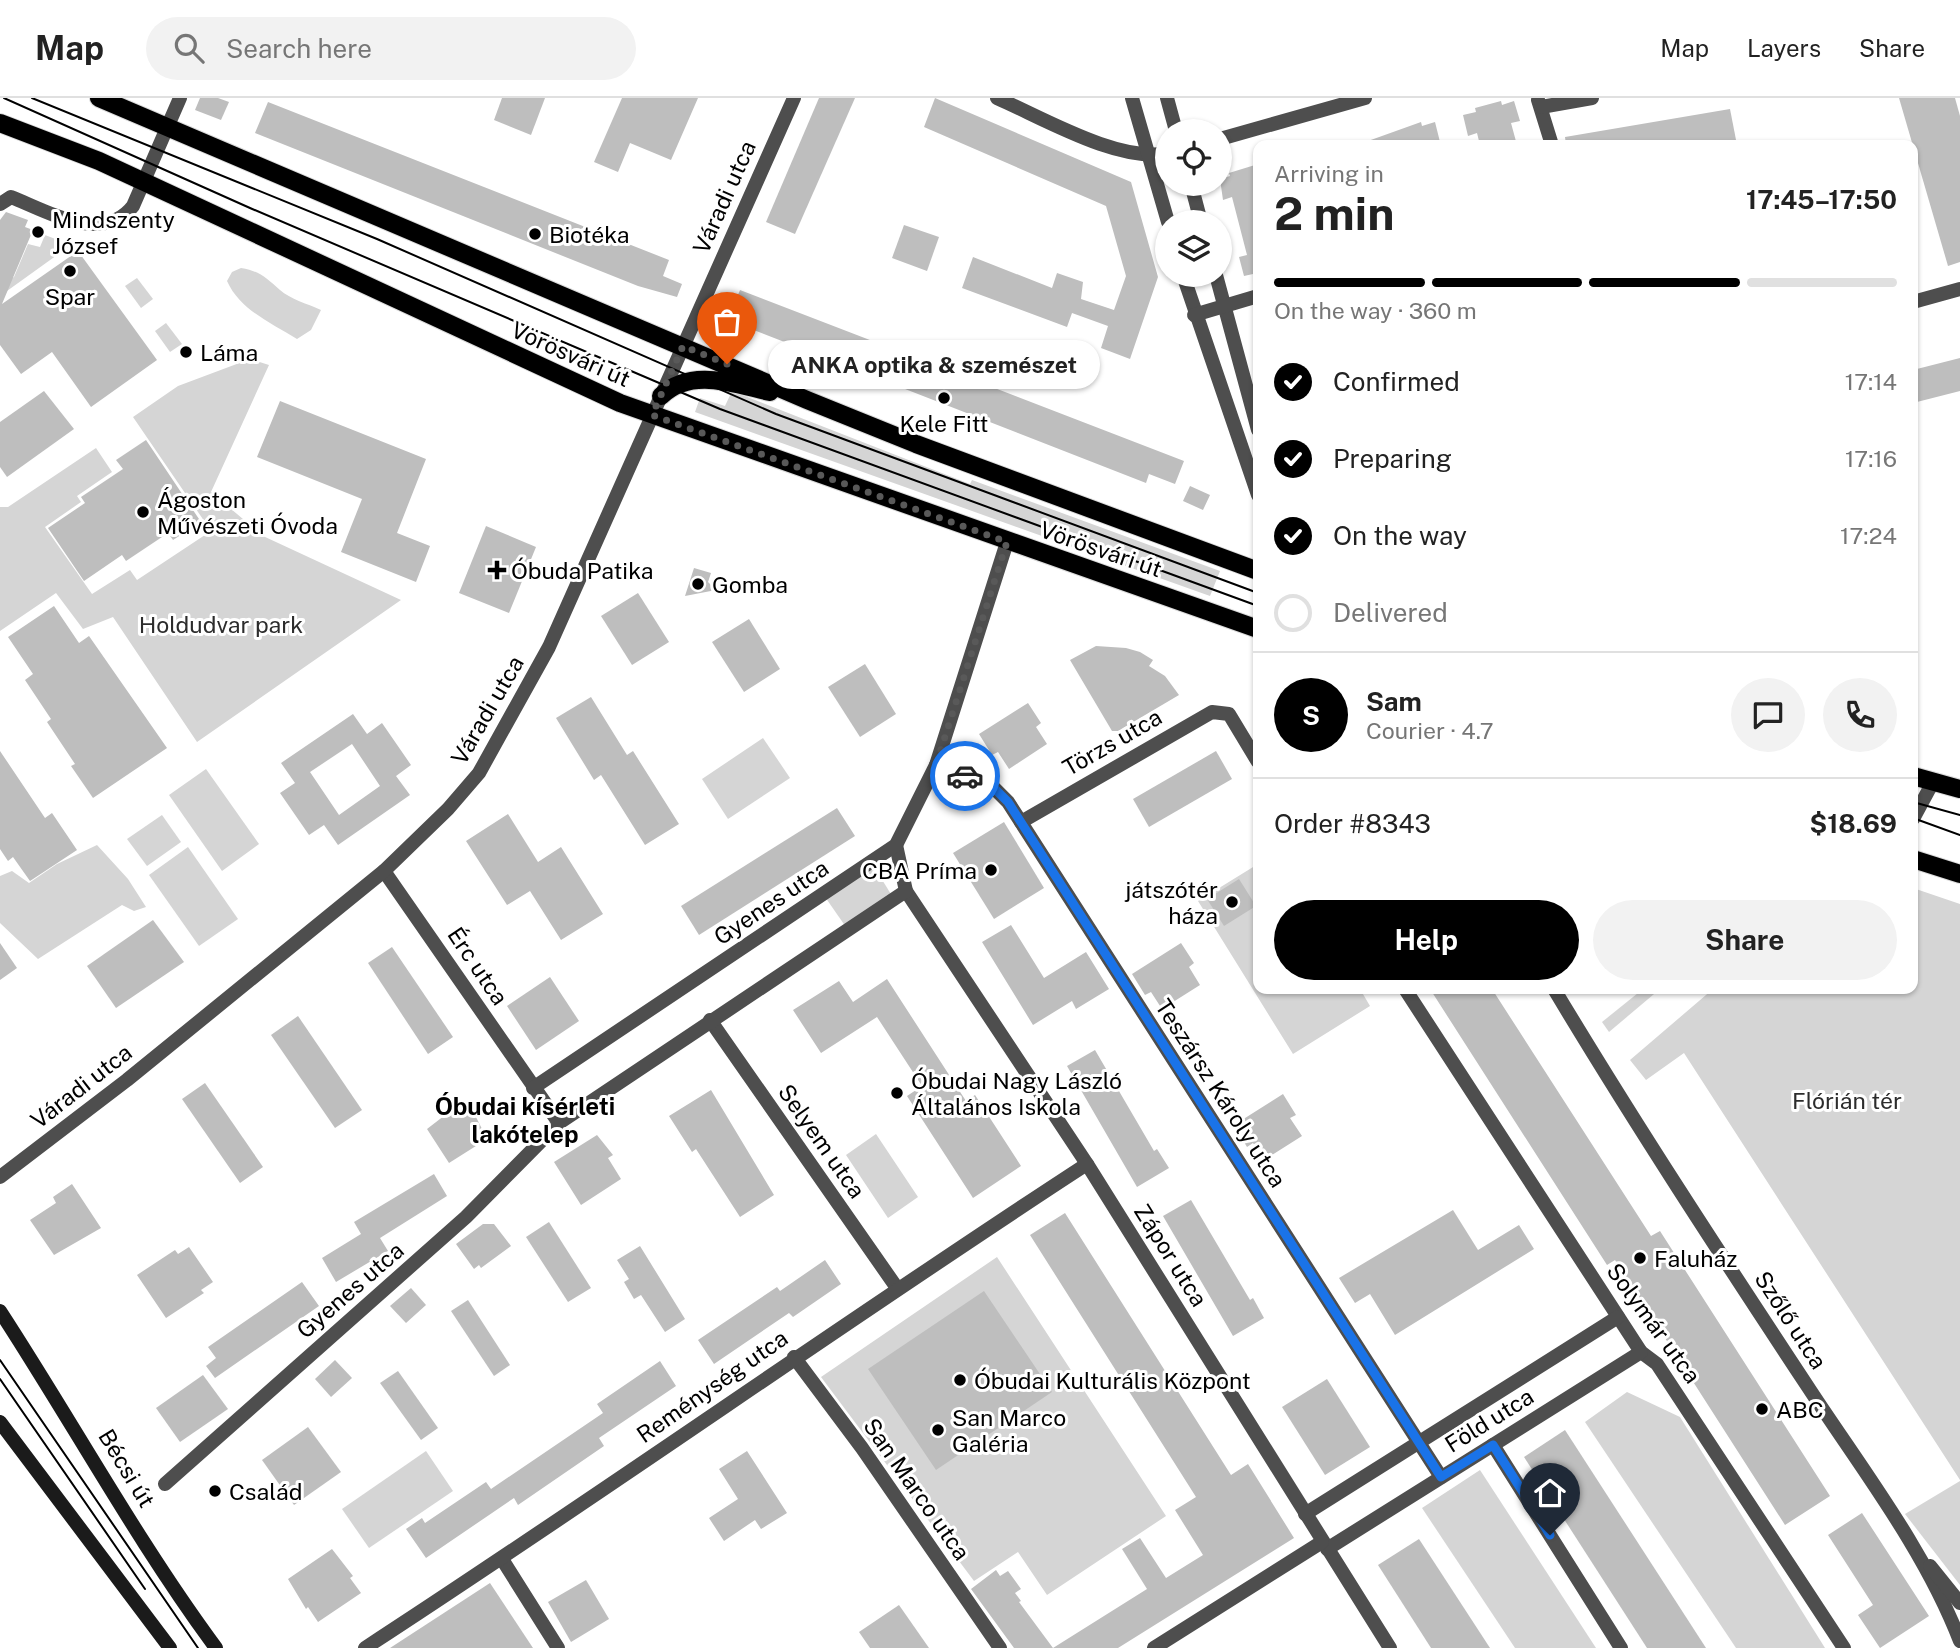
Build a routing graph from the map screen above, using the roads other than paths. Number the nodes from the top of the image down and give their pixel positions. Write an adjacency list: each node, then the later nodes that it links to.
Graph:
1 (99, 98): 12 (main road, Vörösvári út)
2 (180, 98): 12 (street)
3 (794, 98): 27 (street, Váradi utca)
4 (997, 98): 16 (street)
5 (1132, 98): 16 (street)
6 (1167, 98): 10 (street)
7 (1365, 98): 13 (street)
8 (1592, 98): 9 (street)
9 (1539, 103): 14 (street)
10 (1173, 119)
11 (0, 122): 17 (main road, Vörösvári út)
12 (169, 127): 17 (street); 27 (main road, Vörösvári út)
13 (1232, 136)
14 (1550, 140)
15 (1155, 156): 16 (street)
16 (1149, 157): 19 (street)
17 (144, 181): 18 (street); 31 (main road, Vörösvári út)
18 (0, 204)
19 (1164, 210)
20 (1187, 287): 26 (street)
21 (1220, 287): 25 (street)
22 (1960, 289): 24 (street)
23 (1253, 297): 25 (street)
24 (1918, 301)
25 (1225, 305): 26 (street); 30 (street)
26 (1195, 315): 32 (street)
27 (683, 346): 28 (street, Váradi utca); 29 (main road, Vörösvári út)
28 (661, 396): 29 (main road); 31 (street, Váradi utca)
29 (807, 400): 34 (main road, Vörösvári út)
30 (1253, 410)
31 (652, 415): 33 (main road, Vörösvári út); 45 (street, Váradi utca)
32 (1253, 481)
33 (1007, 542): 35 (main road, Vörösvári út); 37 (street, Gyenes utca)
34 (1253, 569)
35 (1253, 627)
36 (1253, 754): 42 (street, Törzs utca)
37 (936, 765): 42 (street, Teszársz Károly utca); 43 (street, Gyenes utca)
38 (1918, 778): 39 (main road)
39 (1933, 782): 40 (main road); 41 (street)
40 (1960, 789)
41 (1918, 810)
42 (1021, 822): 61 (street, Teszársz Károly utca)
43 (895, 845): 47 (street); 51 (street, Gyenes utca)
44 (1918, 861): 46 (main road)
45 (384, 871): 51 (street, Érc utca); 54 (street, Váradi utca)
46 (1960, 874)
47 (906, 891): 50 (street, Gyenes utca); 53 (street, Zápor utca)
48 (1408, 994): 57 (street, Solymár utca)
49 (1557, 994): 66 (street, Szőlő utca)
50 (710, 1020): 52 (street, Gyenes utca); 55 (street, Selyem utca)
51 (533, 1088): 52 (street)
52 (558, 1123): 64 (street, Gyenes utca)
53 (1087, 1164): 55 (street, Reménység utca); 65 (street, Zápor utca)
54 (0, 1177)
55 (897, 1288): 59 (street, Reménység utca)
56 (0, 1311): 72 (main road, Bécsi út)
57 (1618, 1317): 58 (street, Solymár utca); 61 (street, Föld utca)
58 (1641, 1352): 62 (street, Föld utca); 79 (street, Solymár utca)
59 (794, 1357): 68 (street, Reménység utca); 75 (street, San Marco utca)
60 (0, 1422): 71 (main road)
61 (1419, 1443): 63 (street, Teszársz Károly utca); 65 (street, Föld utca)
62 (1493, 1445): 63 (street, Föld utca); 78 (street)
63 (1441, 1477): 67 (street, Föld utca)
64 (165, 1484)
65 (1305, 1514): 67 (street, Zápor utca)
66 (1903, 1532): 69 (street, Szőlő utca); 70 (street, Szőlő utca)
67 (1324, 1545): 76 (street, Föld utca); 77 (street, Zápor utca)
68 (502, 1559): 73 (street, Reménység utca); 74 (street)
69 (1960, 1603)
70 (1960, 1641)
71 (170, 1648)
72 (216, 1648)
73 (365, 1648)
74 (558, 1648)
75 (1000, 1648)
76 (1154, 1648)
77 (1390, 1648)
78 (1621, 1648)
79 (1844, 1648)

